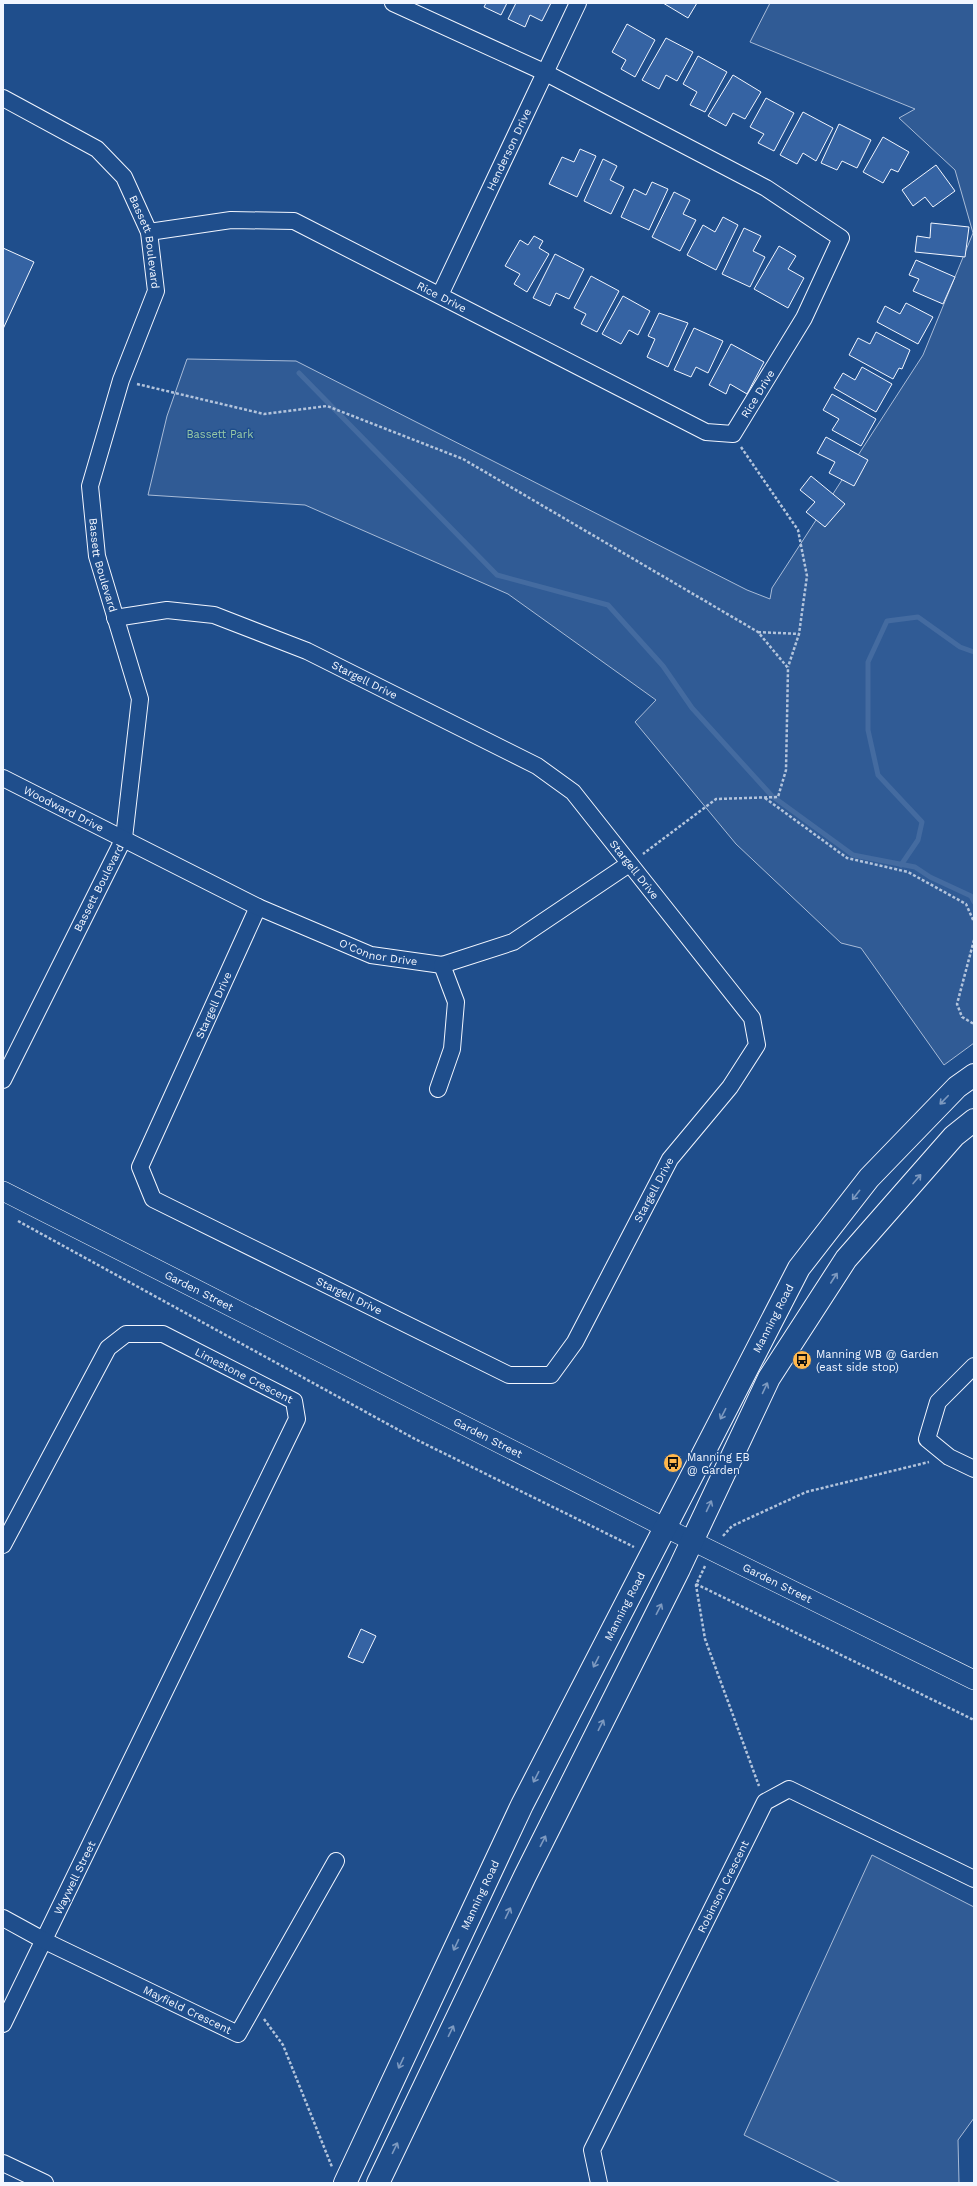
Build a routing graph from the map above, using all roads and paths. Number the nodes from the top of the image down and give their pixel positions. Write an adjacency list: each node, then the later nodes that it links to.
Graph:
1 (393, 3): 3 (street, Rice Drive)
2 (578, 3): 3 (street, Henderson Drive)
3 (544, 72): 6 (street, Henderson Drive); 8 (street, Rice Drive)
4 (5, 104): 5 (street, Bassett Boulevard)
5 (149, 232): 6 (street, Rice Drive); 7 (street, Bassett Boulevard)
6 (440, 295): 8 (street, Rice Drive)
7 (120, 380): 9 (street, Bassett Boulevard); 10 (path)
8 (733, 434): 11 (path)
9 (115, 618): 15 (street, Bassett Boulevard); 16 (street, Stargell Drive)
10 (758, 632): 11 (path); 12 (path)
11 (799, 634): 12 (path)
12 (788, 668): 14 (path)
13 (3, 778): 15 (street, Woodward Drive)
14 (764, 797): 16 (path); 18 (path)
15 (124, 838): 17 (street, O'Connor Drive); 23 (street, Bassett Boulevard)
16 (629, 864): 17 (street, Stargell Drive); 20 (street, O'Connor Drive)
17 (258, 907): 20 (street, O'Connor Drive)
18 (974, 922)
19 (974, 940): 21 (path)
20 (442, 965): 24 (street)
21 (974, 1024)
22 (974, 1075): 30 (main road, Manning Road, one-way to 30)
23 (3, 1080)
24 (438, 1089)
25 (974, 1120): 31 (main road, one-way to 25)
26 (3, 1191): 30 (street, Garden Street)
27 (17, 1220): 33 (path)
28 (974, 1366): 29 (street)
29 (974, 1469)
30 (664, 1527): 31 (street, Garden Street); 33 (main road, Manning Road)
31 (692, 1541): 34 (main road); 35 (street, Garden Street)
32 (3, 1545): 37 (street, Limestone Crescent)
33 (651, 1555): 46 (main road, Manning Road, one-way to 46)
34 (679, 1569): 36 (path); 47 (main road, one-way to 34)
35 (974, 1680)
36 (974, 1720)
37 (146, 1731): 41 (street, Waywell Street)
38 (336, 1861): 42 (street, Mayfield Crescent)
39 (974, 1879): 48 (street, Robinson Crescent)
40 (3, 1918): 41 (street)
41 (45, 1941): 42 (street, Mayfield Crescent); 43 (street, Waywell Street)
42 (254, 2005): 46 (path)
43 (3, 2024)
44 (3, 2163): 45 (street)
45 (45, 2183)
46 (345, 2183)
47 (378, 2183)
48 (599, 2183)

